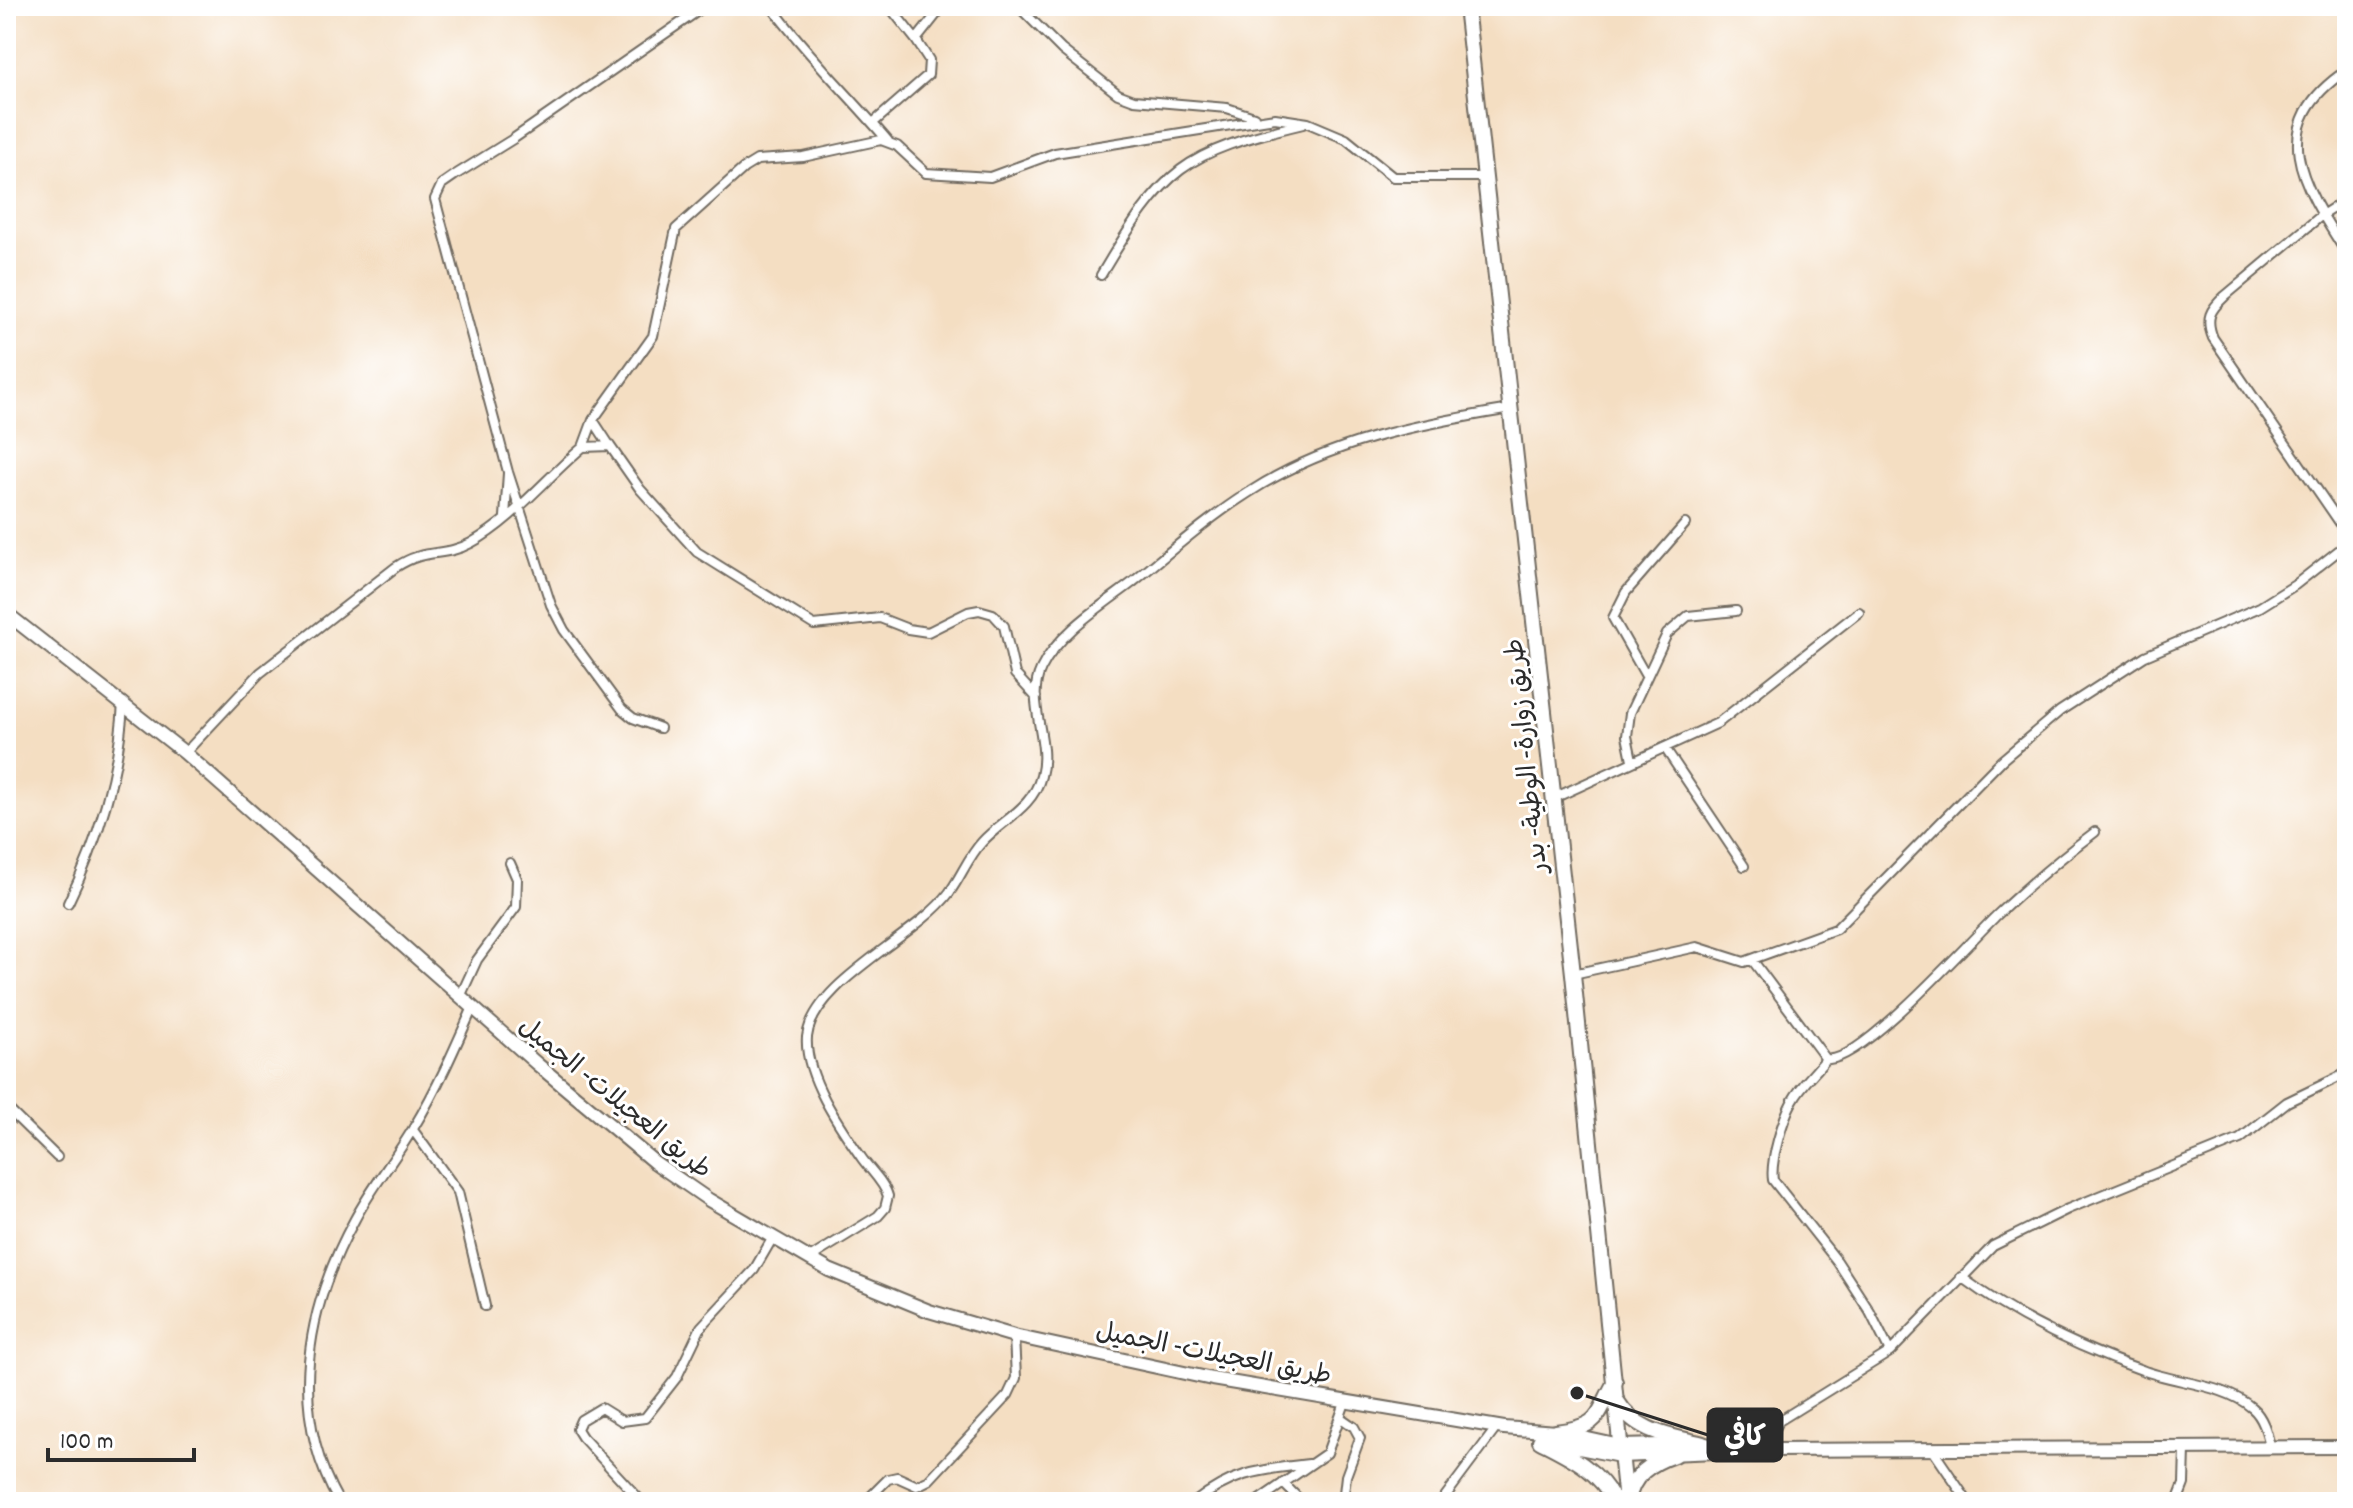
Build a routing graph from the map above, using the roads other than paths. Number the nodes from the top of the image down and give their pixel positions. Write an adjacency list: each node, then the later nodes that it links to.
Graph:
1 (705, 6): 22 (street)
2 (771, 6): 10 (street)
3 (889, 6): 7 (street)
4 (943, 6): 7 (street)
5 (1018, 6): 9 (street)
6 (1466, 6): 13 (highway, طريق زوارة- الوطية- بدر)
7 (916, 40): 10 (street)
8 (2347, 70): 15 (street)
9 (1259, 119): 11 (street); 12 (street)
10 (873, 123): 12 (street)
11 (1308, 123): 13 (street); 17 (street)
12 (888, 141): 19 (street)
13 (1485, 177): 18 (highway, طريق زوارة- الوطية- بدر)
14 (2347, 199): 15 (street)
15 (2322, 215): 16 (street); 26 (street)
16 (2347, 254)
17 (1101, 275)
18 (1511, 409): 32 (street); 38 (highway, طريق زوارة- الوطية- بدر)
19 (593, 420): 20 (street); 21 (street)
20 (610, 446): 21 (street); 32 (street)
21 (583, 447): 23 (street)
22 (508, 472): 23 (street); 24 (street)
23 (519, 504): 24 (street); 34 (street)
24 (505, 517): 36 (street)
25 (1685, 524): 31 (street)
26 (2347, 533)
27 (2347, 544): 43 (street)
28 (1736, 611): 31 (street)
29 (1859, 612): 35 (street)
30 (6, 613): 33 (main road, طريق العجيلات- الجميل)
31 (1646, 676): 37 (street)
32 (1036, 697): 53 (street)
33 (123, 701): 36 (main road, طريق العجيلات- الجميل); 42 (street)
34 (660, 728)
35 (1665, 748): 37 (street); 41 (street)
36 (185, 753): 45 (main road, طريق العجيلات- الجميل)
37 (1632, 760): 38 (street)
38 (1553, 799): 44 (highway, طريق زوارة- الوطية- بدر)
39 (2095, 832): 47 (street)
40 (510, 863): 45 (street)
41 (1744, 866)
42 (68, 903)
43 (1753, 961): 44 (street); 47 (street)
44 (1573, 974): 58 (highway, طريق زوارة- الوطية- بدر)
45 (460, 997): 46 (main road, طريق العجيلات- الجميل)
46 (473, 1007): 50 (street); 52 (main road, طريق العجيلات- الجميل)
47 (1826, 1059): 57 (street)
48 (2347, 1073): 54 (street)
49 (6, 1107): 51 (street)
50 (413, 1130): 55 (street); 77 (street)
51 (57, 1157)
52 (772, 1239): 53 (main road, طريق العجيلات- الجميل); 78 (street)
53 (808, 1259): 56 (main road, طريق العجيلات- الجميل)
54 (1961, 1277): 57 (street); 66 (street)
55 (485, 1306)
56 (1014, 1336): 60 (main road, طريق العجيلات- الجميل); 79 (street)
57 (1890, 1352): 70 (street)
58 (1615, 1382): 59 (highway, طريق زوارة- الوطية- بدر); 63 (highway)
59 (1616, 1399): 65 (highway); 71 (highway, طريق زوارة- الوطية- بدر)
60 (1346, 1400): 61 (street); 62 (main road, طريق العجيلات- الجميل)
61 (1341, 1418): 73 (street); 83 (street)
62 (1501, 1428): 63 (main road); 64 (main road); 84 (street)
63 (1556, 1432): 71 (main road)
64 (1540, 1441): 71 (main road); 85 (highway)
65 (1703, 1444): 70 (main road); 71 (main road)
66 (2270, 1446): 67 (main road); 69 (main road)
67 (2347, 1447)
68 (1932, 1449): 69 (main road); 70 (main road); 76 (street)
69 (2185, 1449): 87 (street)
70 (1760, 1450): 72 (main road)
71 (1620, 1451): 72 (main road); 86 (highway, طريق زوارة- الوطية- بدر)
72 (1674, 1455): 86 (highway)
73 (1314, 1464): 74 (street); 80 (street)
74 (1283, 1483): 81 (street); 82 (street)
75 (2347, 1484): 88 (street)
76 (1965, 1501)
77 (339, 1502)
78 (642, 1502)
79 (865, 1502)
80 (1195, 1502)
81 (1256, 1502)
82 (1302, 1502)
83 (1343, 1502)
84 (1441, 1502)
85 (1615, 1502)
86 (1627, 1502)
87 (2177, 1502)
88 (2340, 1502)

